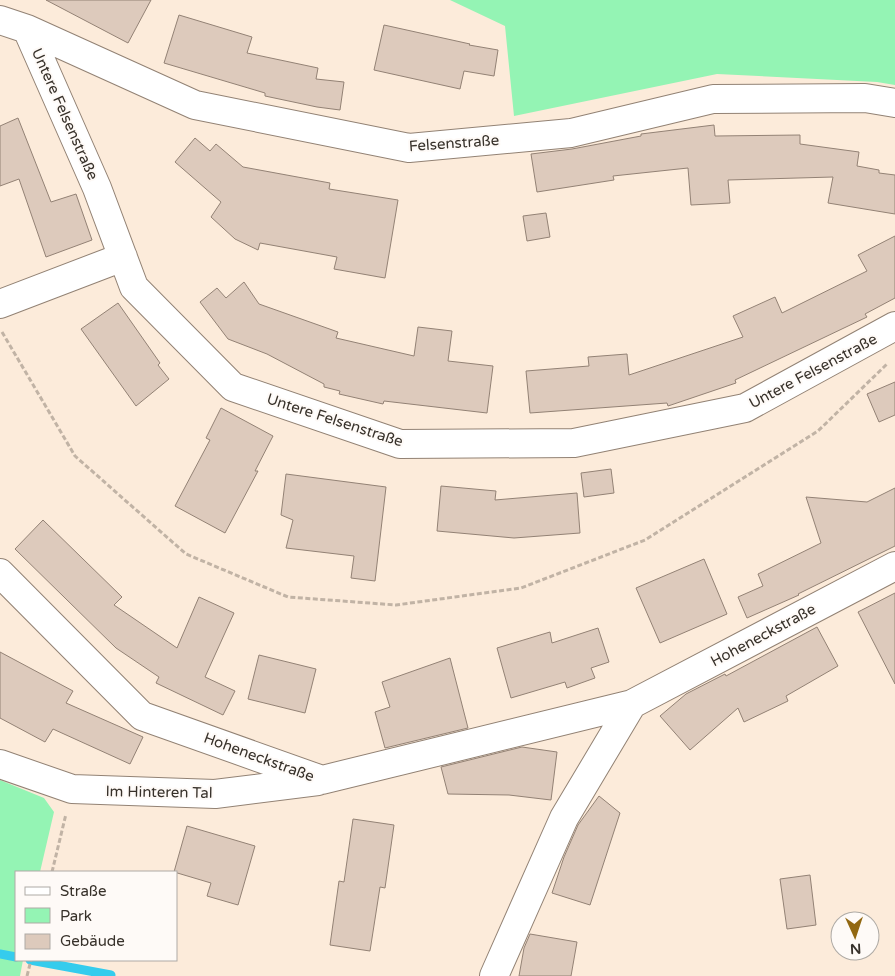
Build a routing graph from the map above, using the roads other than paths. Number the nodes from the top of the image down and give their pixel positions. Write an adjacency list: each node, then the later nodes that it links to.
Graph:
1 (0, 20): 2 (street, Felsenstraße)
2 (27, 29): 3 (street, Felsenstraße); 4 (street, Untere Felsenstraße)
3 (895, 103)
4 (123, 257): 5 (street); 6 (street, Untere Felsenstraße)
5 (0, 304)
6 (895, 326)
7 (895, 566): 9 (street, Hoheneckstraße)
8 (0, 573): 11 (street, Hoheneckstraße)
9 (632, 704): 11 (street, Hoheneckstraße); 12 (street)
10 (0, 764): 11 (street, Im Hinteren Tal)
11 (322, 780)
12 (494, 976)

